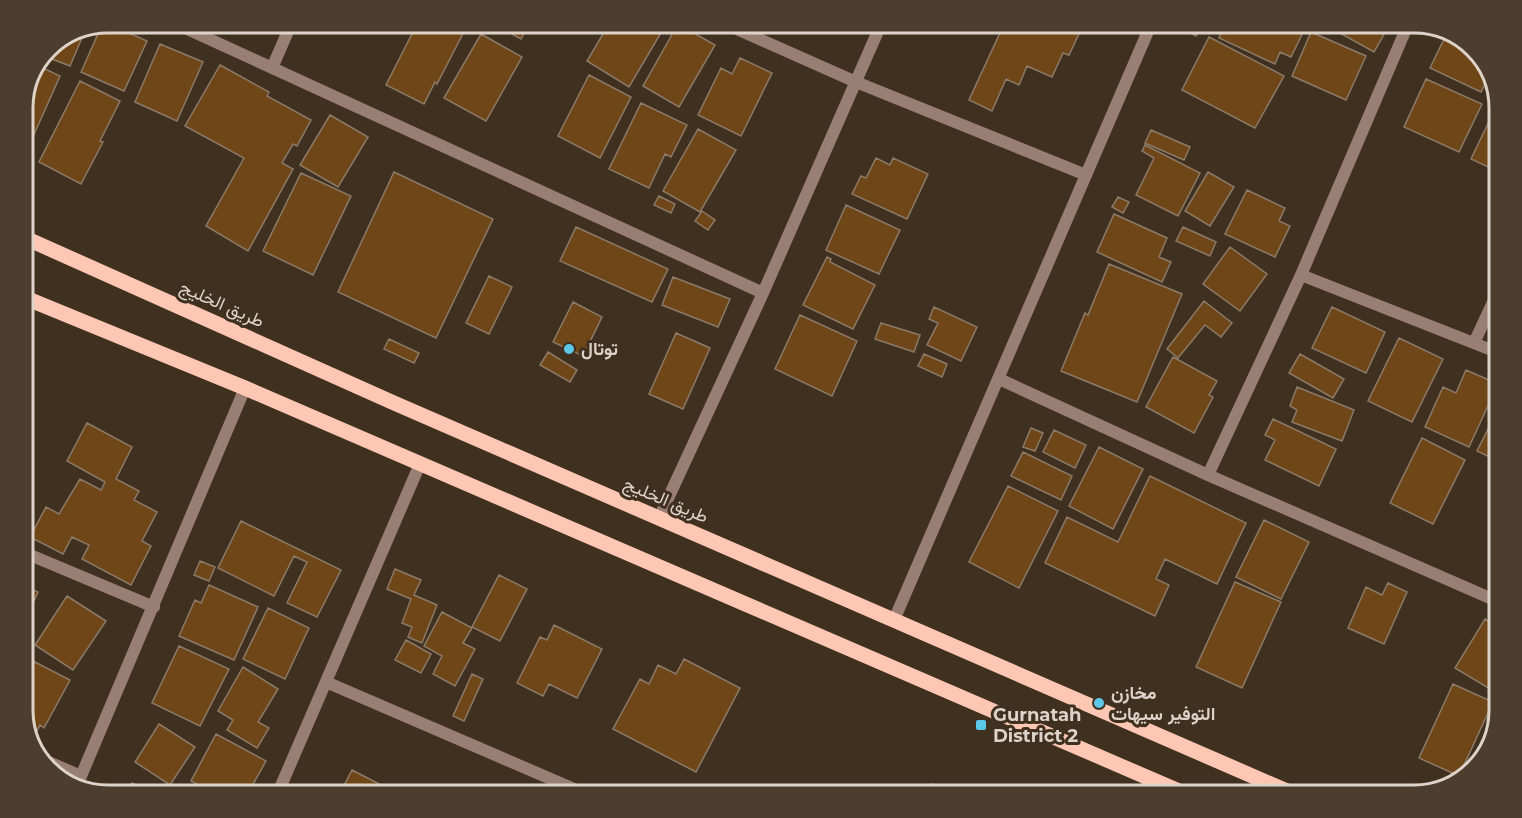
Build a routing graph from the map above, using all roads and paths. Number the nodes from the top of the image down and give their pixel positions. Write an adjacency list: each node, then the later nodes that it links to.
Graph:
1 (196, 33): 7 (street)
2 (287, 33): 7 (street)
3 (746, 33): 8 (street)
4 (877, 33): 8 (street)
5 (1147, 33): 9 (street)
6 (1404, 33): 11 (street)
7 (272, 68): 12 (street)
8 (856, 82): 9 (street); 12 (street)
9 (1086, 175): 17 (street)
10 (33, 241): 21 (main road, طريق الخليج)
11 (1301, 275): 15 (street); 20 (street)
12 (763, 293): 21 (street)
13 (33, 301): 18 (main road)
14 (1489, 311): 15 (street)
15 (1474, 343): 16 (street)
16 (1489, 350)
17 (999, 379): 20 (street); 25 (street)
18 (245, 387): 19 (main road); 24 (street)
19 (420, 464): 26 (street); 28 (main road)
20 (1208, 475): 23 (street)
21 (659, 518): 25 (main road, طريق الخليج)
22 (33, 556): 24 (street)
23 (1489, 598)
24 (154, 607): 27 (street)
25 (894, 620): 33 (main road, طريق الخليج)
26 (326, 682): 29 (street); 30 (street)
27 (80, 779)
28 (1150, 779): 31 (street); 32 (main road)
29 (281, 785)
30 (565, 785)
31 (1147, 785)
32 (1164, 785)
33 (1273, 785)

